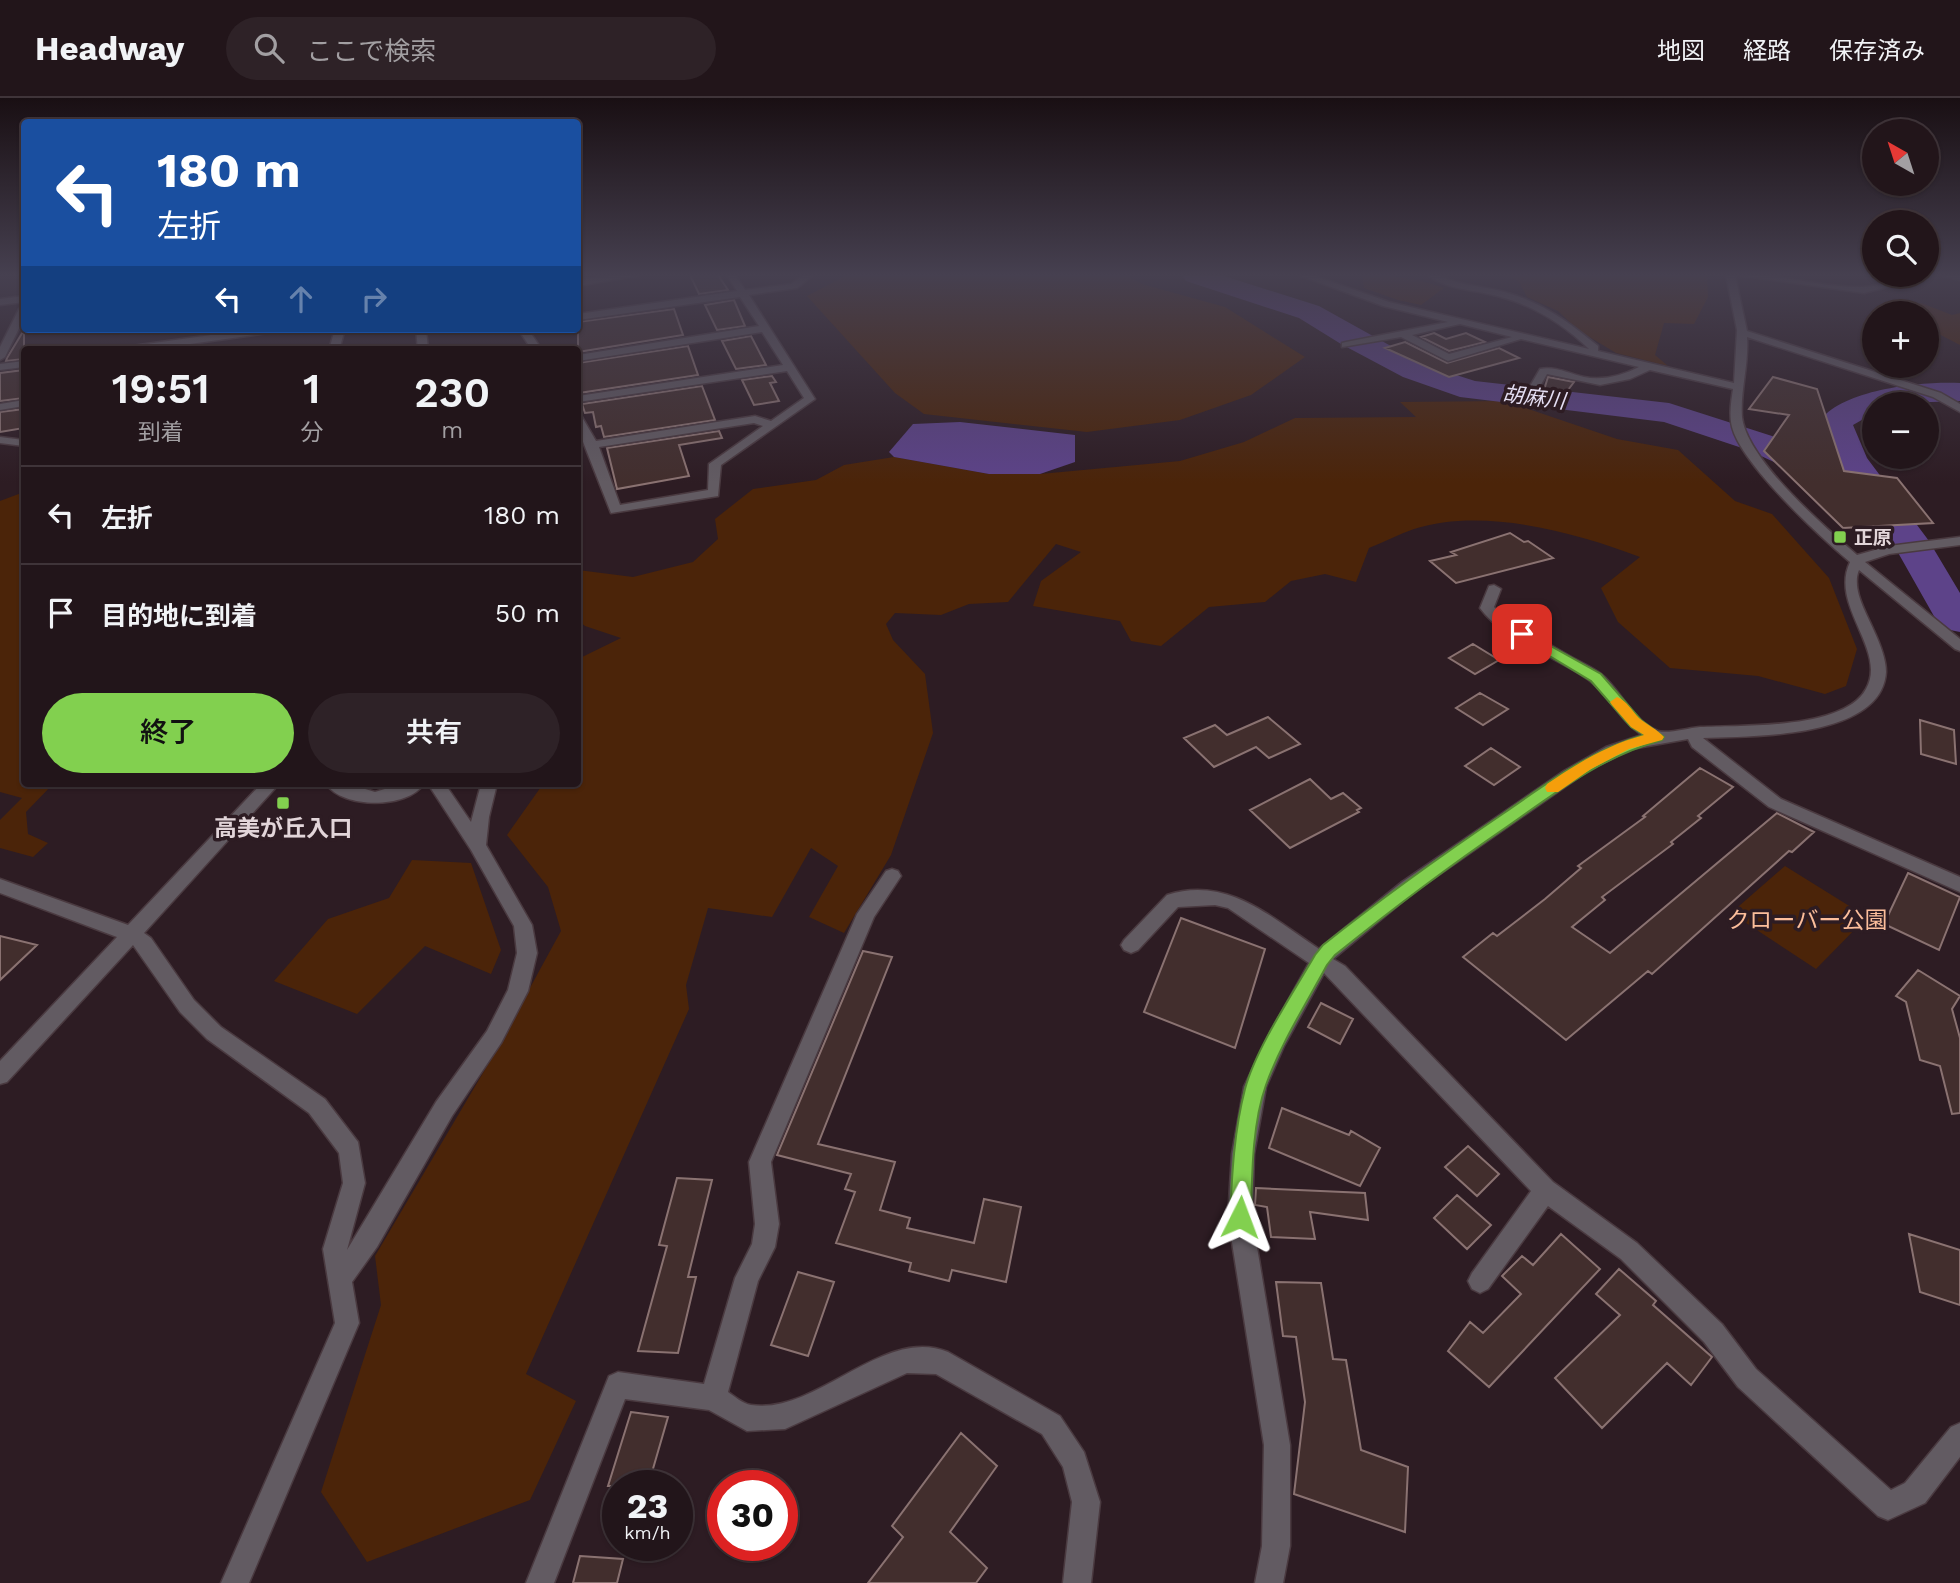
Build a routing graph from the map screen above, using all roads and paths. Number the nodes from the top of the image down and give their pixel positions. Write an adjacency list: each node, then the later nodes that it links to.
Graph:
1 (664, 344): 12 (street)
2 (777, 344): 15 (street)
3 (1349, 344): 10 (street)
4 (1422, 344): 5 (street)
5 (1496, 344)
6 (1557, 344): 11 (street)
7 (1590, 344): 11 (street)
8 (1741, 344): 17 (street)
9 (1783, 344): 22 (street)
10 (1346, 345)
11 (1592, 353): 14 (street)
12 (581, 358)
13 (21, 364): 16 (street)
14 (1649, 366): 17 (street); 18 (street)
15 (790, 367): 19 (street); 24 (street)
16 (0, 368)
17 (1736, 387): 29 (street)
18 (1531, 393)
19 (581, 399)
20 (21, 404): 21 (street)
21 (0, 407)
22 (1960, 409)
23 (581, 425): 27 (street)
24 (772, 425): 27 (street); 27 (street)
25 (0, 440): 26 (street)
26 (21, 443)
27 (592, 445)
28 (1960, 541): 29 (street)
29 (1858, 560): 31 (street); 32 (street)
30 (1494, 589): 33 (street)
31 (1960, 646)
32 (1693, 733): 33 (street); 41 (street)
33 (1656, 737): 45 (street)
34 (268, 787): 43 (street)
35 (340, 787): 36 (street)
36 (409, 787)
37 (438, 787): 39 (street)
38 (488, 787): 39 (street)
39 (477, 845): 48 (street)
40 (892, 876): 50 (street)
41 (1960, 885)
42 (0, 886): 43 (street)
43 (131, 934): 46 (street); 48 (street)
44 (1131, 945): 45 (street)
45 (1321, 960): 47 (street); 55 (street)
46 (0, 1074)
47 (1545, 1190): 49 (street); 51 (street)
48 (340, 1279): 52 (street)
49 (1480, 1281)
50 (713, 1398): 53 (street); 54 (street)
51 (1960, 1436)
52 (235, 1583)
53 (540, 1583)
54 (1077, 1583)
55 (1269, 1583)

